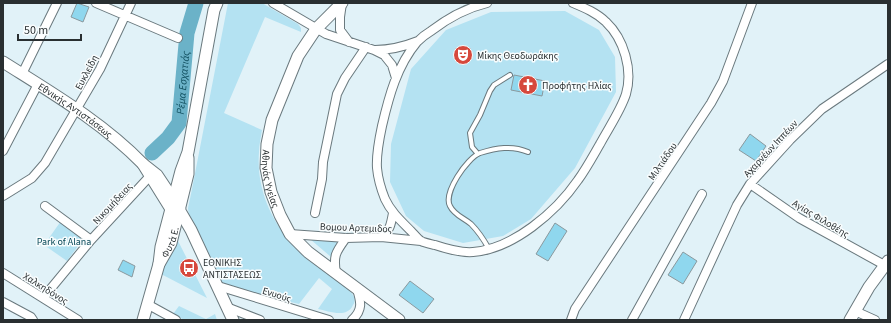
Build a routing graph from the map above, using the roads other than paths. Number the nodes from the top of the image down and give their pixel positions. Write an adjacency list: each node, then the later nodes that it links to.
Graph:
1 (57, 3): 18 (street)
2 (96, 3): 10 (street)
3 (131, 3): 10 (street, Ευκλείδη)
4 (217, 3): 24 (street, Φυτά Ε.)
5 (273, 3): 11 (street)
6 (342, 3): 11 (street, Αθηνάς Υγείας); 14 (street)
7 (487, 3): 13 (street)
8 (573, 3): 41 (street, Βομου Αρτεμιδος)
9 (752, 3): 61 (street, Μιλτιάδου)
10 (125, 16): 12 (street); 22 (street, Ευκλείδη)
11 (316, 29): 14 (street); 36 (street, Αθηνάς Υγείας)
12 (178, 38)
13 (418, 40): 15 (street); 20 (street)
14 (349, 42): 15 (street)
15 (370, 49): 20 (street); 35 (street)
16 (3, 62): 18 (street, Εθνικής Αντιστάσεως)
17 (888, 64): 29 (street, Αχαρνέων Ιππέων)
18 (22, 74): 21 (street, Εθνικής Αντιστάσεως)
19 (510, 75): 26 (lane)
20 (396, 78): 34 (street)
21 (38, 84): 22 (street, Εθνικής Αντιστάσεως); 23 (street)
22 (76, 108): 28 (street, Εθνικής Αντιστάσεως); 30 (street, Ευκλείδη)
23 (3, 151)
24 (188, 152): 27 (street, Φυτά Ε.); 33 (street, Φυτά Ε.)
25 (528, 152): 26 (lane)
26 (478, 154): 41 (lane)
27 (181, 171): 28 (street); 33 (street, Φυτά Ε.)
28 (153, 176): 33 (street, Εθνικής Αντιστάσεως); 39 (street, Νικομήδειας)
29 (750, 184): 42 (street, Αγίας Φιλοθέης); 63 (street, Αχαρνέων Ιππέων)
30 (4, 194)
31 (702, 194): 62 (street)
32 (45, 206): 39 (street)
33 (175, 206): 45 (street, Εθνικής Αντιστάσεως); 49 (street, Φυτά Ε.)
34 (393, 213): 37 (street); 40 (street)
35 (315, 214)
36 (290, 234): 38 (street, Βομου Αρτεμιδος); 44 (street, Αθηνάς Υγείας)
37 (381, 237): 38 (street, Βομου Αρτεμιδος); 40 (street, Βομου Αρτεμιδος)
38 (346, 238): 44 (street)
39 (91, 240): 47 (street, Νικομήδειας)
40 (421, 241): 41 (street, Βομου Αρτεμιδος)
41 (490, 249)
42 (887, 264): 51 (street)
43 (3, 273): 47 (street, Χαλκηδόνος)
44 (336, 273): 46 (street, Αθηνάς Υγείας)
45 (218, 286): 50 (street, Εθνικής Αντιστάσεως); 58 (street, Ενυούς)
46 (357, 289): 59 (street); 60 (street, Αθηνάς Υγείας)
47 (43, 298): 53 (street, Χαλκηδόνος)
48 (3, 302): 52 (street)
49 (147, 304): 54 (street, Φυτά Ε.); 55 (street)
50 (229, 308): 56 (street, Εθνικής Αντιστάσεως); 57 (street)
51 (852, 315): 64 (street)
52 (33, 320)
53 (78, 320)
54 (143, 320)
55 (176, 320)
56 (233, 320)
57 (260, 320)
58 (330, 320)
59 (352, 320)
60 (399, 320)
61 (570, 320)
62 (632, 320)
63 (684, 320)
64 (875, 320)

